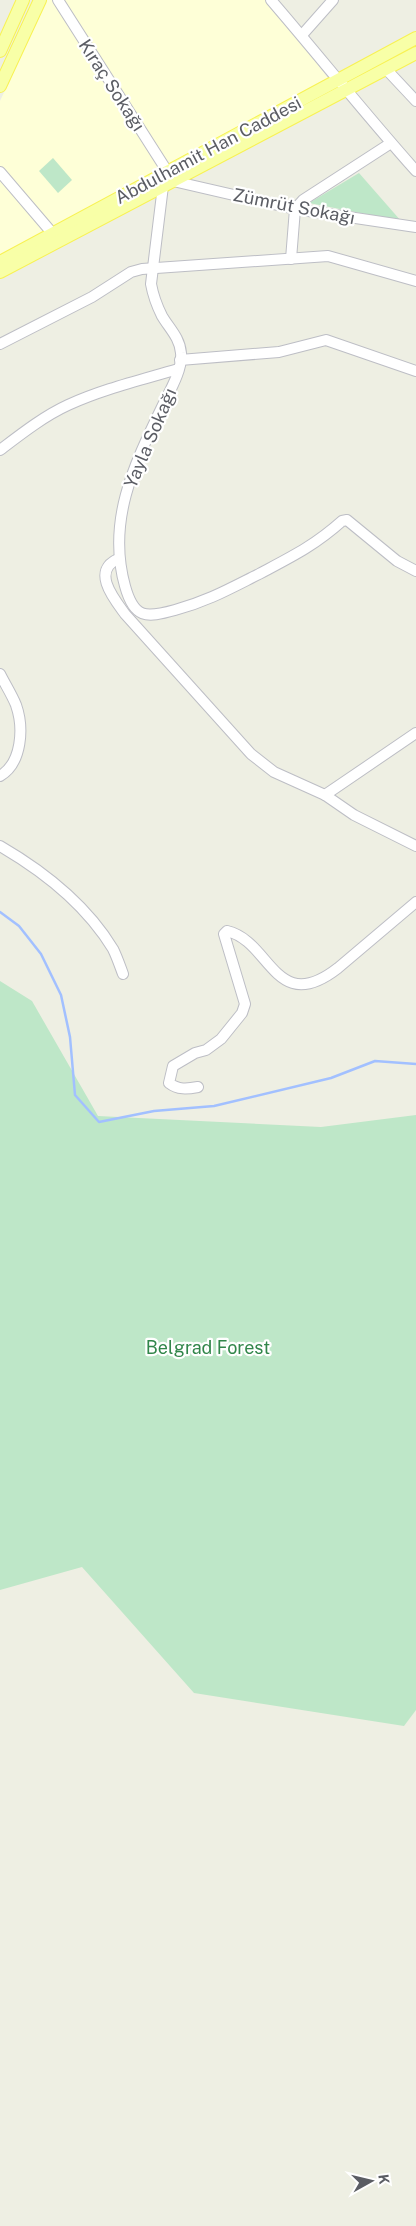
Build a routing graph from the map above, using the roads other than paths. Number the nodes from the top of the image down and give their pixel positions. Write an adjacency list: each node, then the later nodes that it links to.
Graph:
1 (23, 0): 8 (main road)
2 (40, 0): 12 (main road)
3 (58, 0): 18 (street, Kıraç Sokağı)
4 (271, 0): 6 (street)
5 (333, 0): 6 (street)
6 (302, 35): 11 (street)
7 (416, 38): 11 (main road, Abdulhamit Han Caddesi)
8 (0, 51)
9 (416, 53): 10 (main road)
10 (386, 69): 13 (main road); 14 (street)
11 (337, 80): 13 (street); 18 (main road, Abdulhamit Han Caddesi)
12 (0, 86)
13 (346, 90): 15 (street); 18 (main road)
14 (416, 101)
15 (391, 143): 16 (street); 19 (street)
16 (416, 171)
17 (0, 172): 21 (street)
18 (167, 179): 19 (street, Zümrüt Sokağı); 21 (main road, Abdulhamit Han Caddesi); 24 (street); 25 (main road)
19 (295, 209): 20 (street, Zümrüt Sokağı); 22 (street)
20 (416, 227)
21 (53, 234): 23 (main road, Abdulhamit Han Caddesi)
22 (291, 259): 24 (street); 26 (street)
23 (0, 262)
24 (152, 269): 27 (street); 28 (street)
25 (0, 272)
26 (416, 281)
27 (0, 344)
28 (179, 365): 29 (street); 30 (street); 31 (street, Yayla Sokağı)
29 (416, 371)
30 (0, 450)
31 (118, 559): 32 (street, Yayla Sokağı); 36 (street)
32 (416, 571)
33 (0, 674): 35 (street)
34 (416, 733): 36 (street)
35 (0, 776)
36 (325, 795): 38 (street)
37 (0, 846): 40 (street)
38 (416, 846)
39 (416, 902): 41 (street)
40 (123, 974)
41 (198, 1087)

